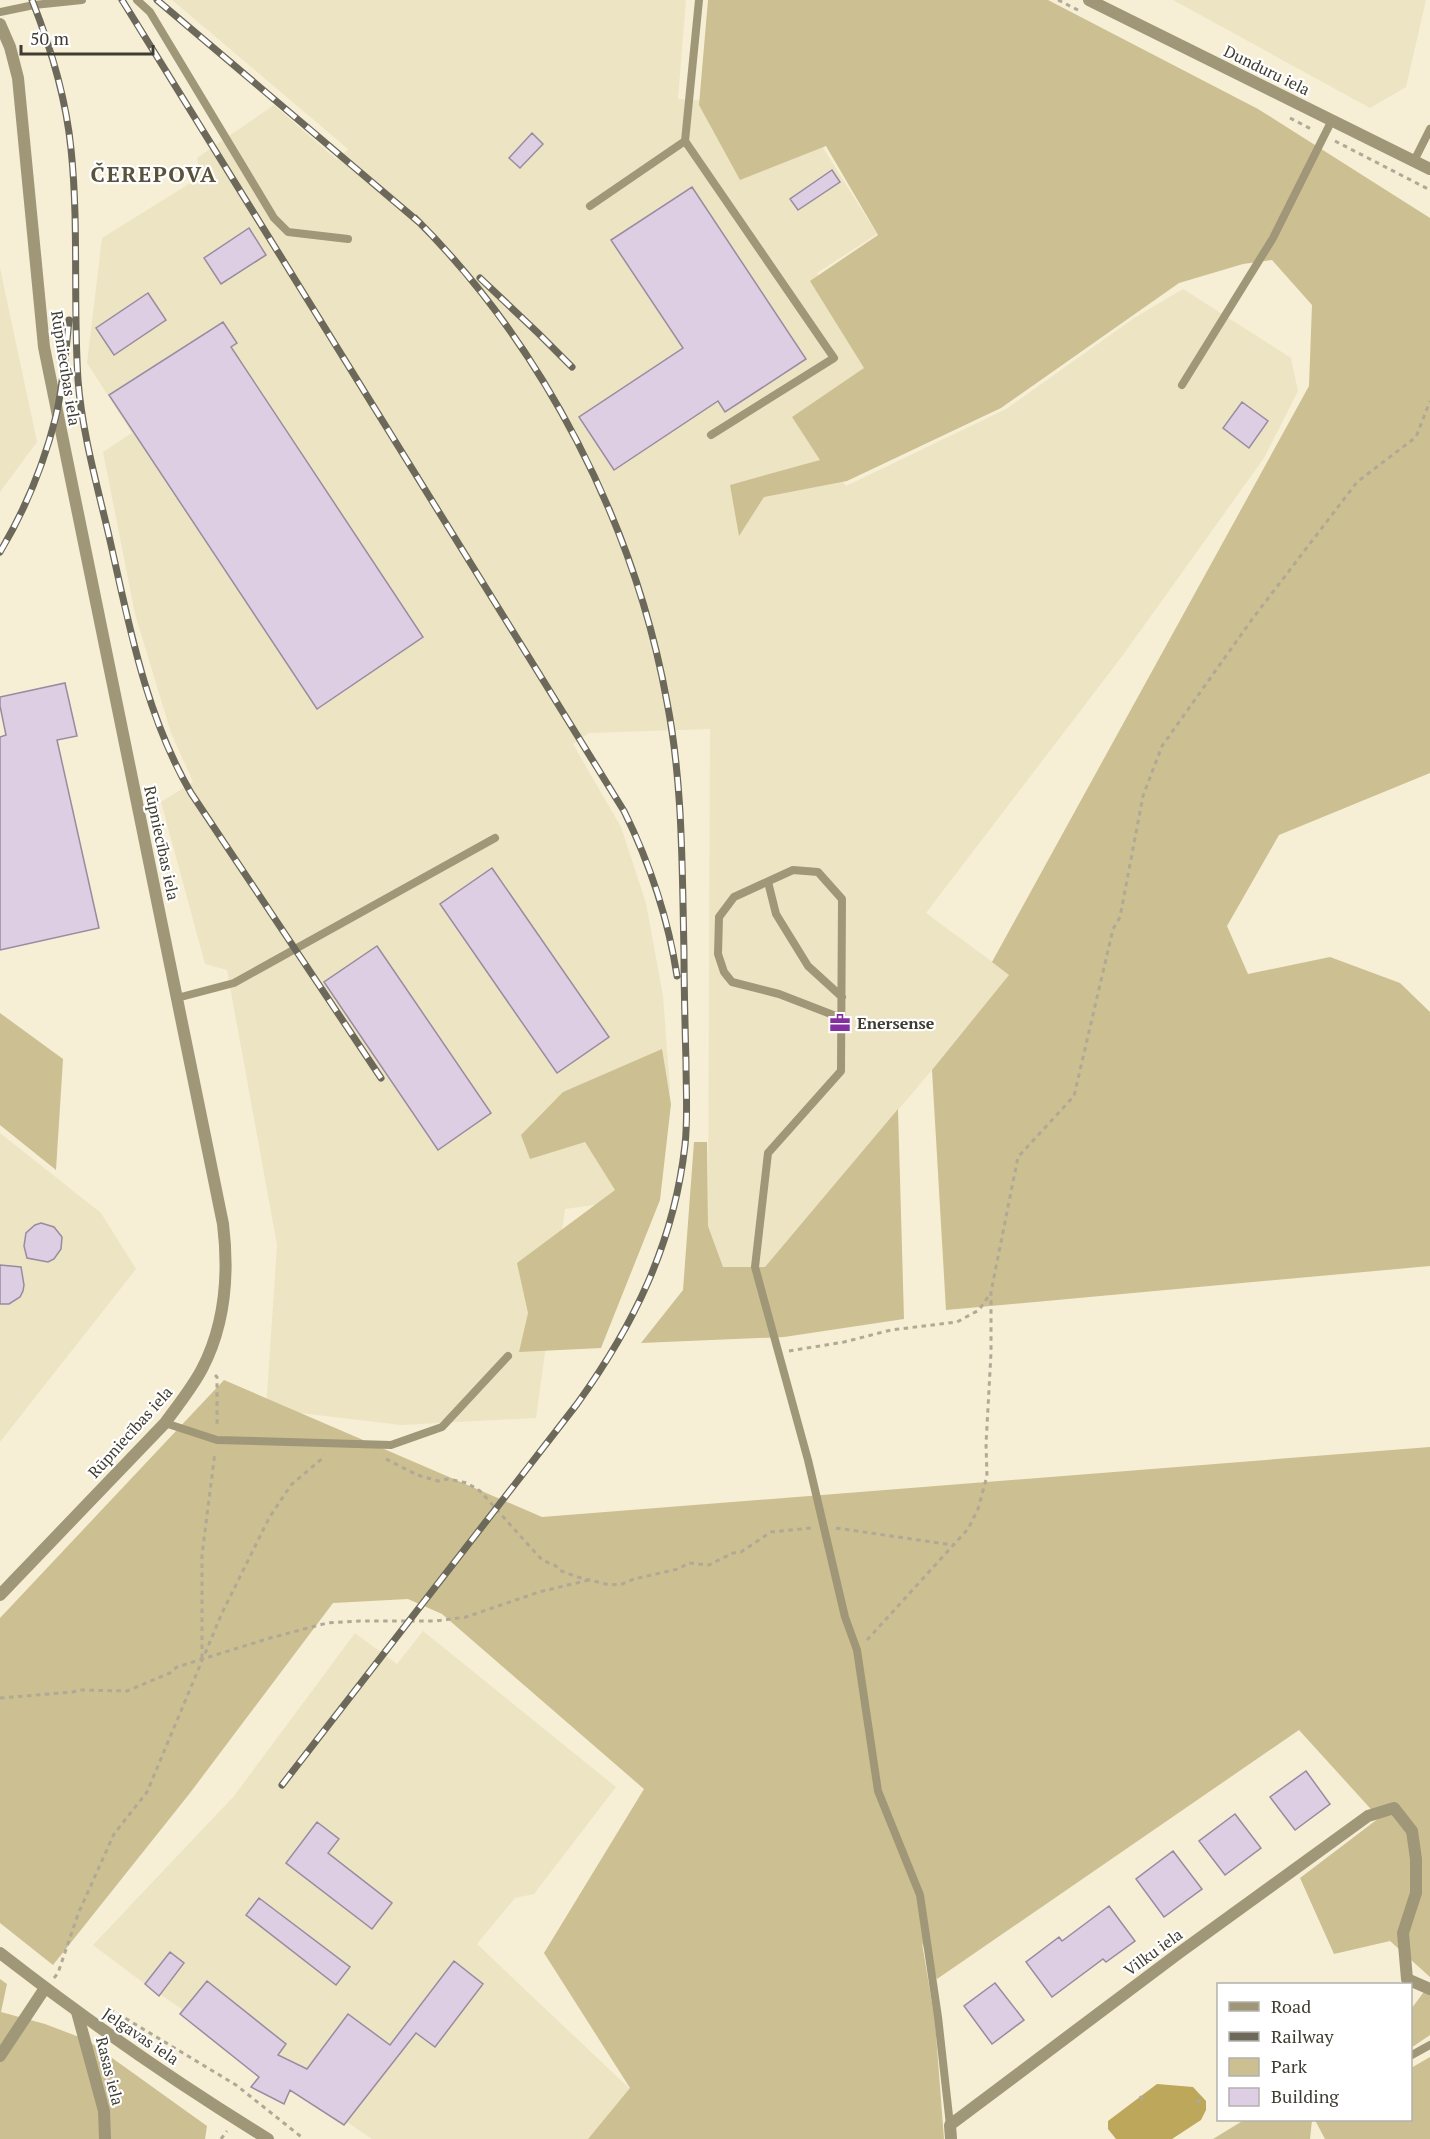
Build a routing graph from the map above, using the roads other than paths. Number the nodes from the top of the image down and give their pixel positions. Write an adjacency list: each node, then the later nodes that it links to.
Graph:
1 (82, 0): 5 (lane)
2 (137, 0): 13 (lane)
3 (699, 0): 9 (lane)
4 (1089, 0): 7 (street, Dunduru iela)
5 (0, 12)
6 (0, 24): 19 (street, Rūpniecības iela)
7 (1332, 120): 10 (street, Dunduru iela); 14 (lane)
8 (1430, 129): 10 (lane)
9 (685, 141): 12 (lane); 15 (lane)
10 (1414, 161): 11 (street, Dunduru iela)
11 (1430, 169)
12 (590, 206)
13 (348, 239)
14 (1182, 385)
15 (711, 435)
16 (495, 838): 19 (lane)
17 (768, 882): 18 (lane); 18 (lane); 20 (lane)
18 (842, 996): 20 (lane)
19 (177, 998): 22 (street, Rūpniecības iela)
20 (842, 1018): 31 (lane)
21 (508, 1356): 22 (lane)
22 (165, 1423): 23 (street, Rūpniecības iela)
23 (0, 1594)
24 (0, 1953): 25 (street, Jelgavas iela)
25 (45, 1988): 27 (street, Jelgavas iela); 30 (street)
26 (1430, 1989): 31 (street, Vilku iela)
27 (77, 2012): 32 (street, Rasas iela); 33 (street, Jelgavas iela)
28 (1430, 2045): 29 (lane)
29 (1412, 2055)
30 (0, 2056)
31 (950, 2125): 34 (street)
32 (105, 2139)
33 (268, 2139)
34 (951, 2139)

